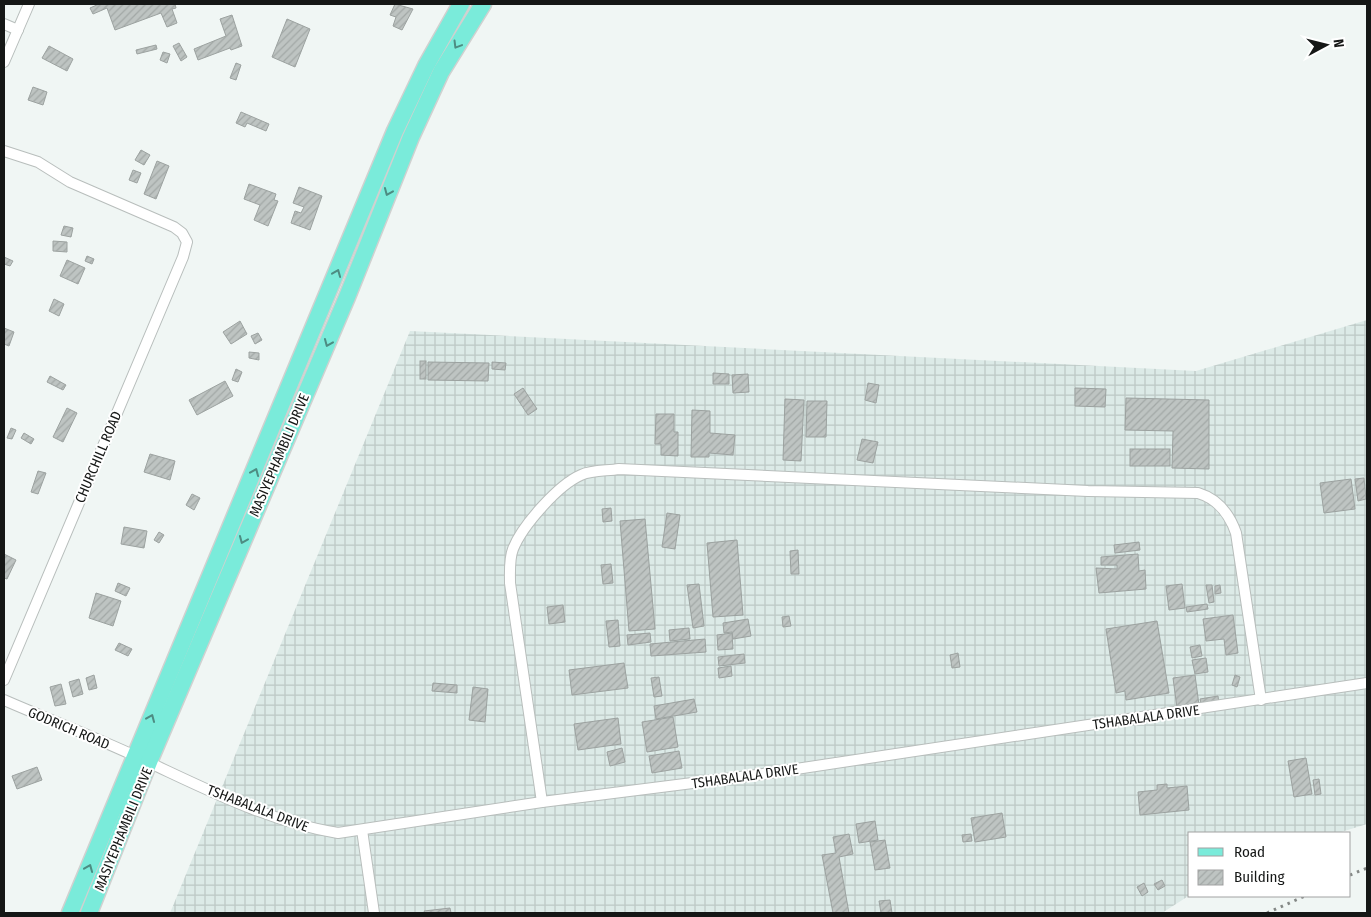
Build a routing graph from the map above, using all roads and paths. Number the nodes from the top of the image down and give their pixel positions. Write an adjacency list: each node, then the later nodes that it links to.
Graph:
1 (29, 4): 5 (street)
2 (461, 4): 12 (main road, MASIYEPHAMBILI DRIVE, one-way to 2)
3 (483, 4): 12 (main road, MASIYEPHAMBILI DRIVE, one-way to 12)
4 (4, 24): 5 (street)
5 (18, 30): 6 (street)
6 (4, 62)
7 (4, 151): 8 (street, CHURCHILL ROAD)
8 (4, 680)
9 (1367, 683): 11 (street, TSHABALALA DRIVE)
10 (4, 700): 12 (street, GODRICH ROAD)
11 (1261, 700): 13 (street, TSHABALALA DRIVE); 13 (street)
12 (142, 759): 14 (street, TSHABALALA DRIVE); 15 (main road, MASIYEPHAMBILI DRIVE, one-way to 12); 16 (main road, MASIYEPHAMBILI DRIVE)
13 (542, 802): 14 (street, TSHABALALA DRIVE)
14 (362, 830): 17 (street)
15 (70, 913)
16 (89, 913)
17 (374, 913)

